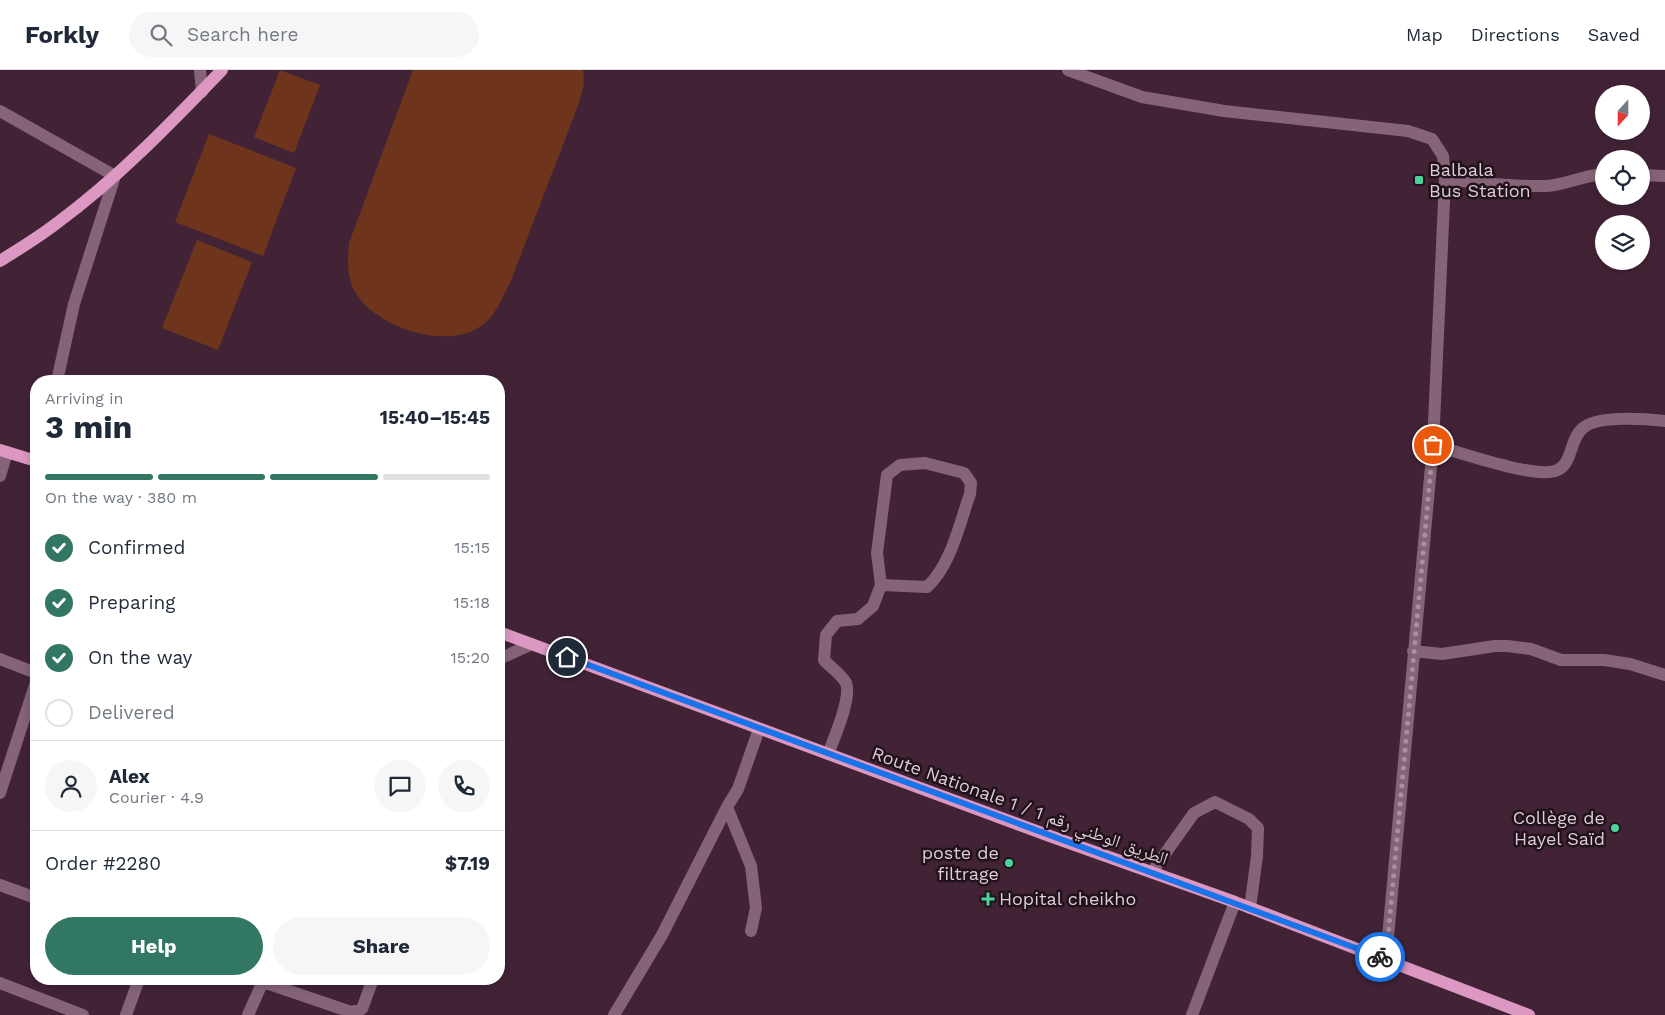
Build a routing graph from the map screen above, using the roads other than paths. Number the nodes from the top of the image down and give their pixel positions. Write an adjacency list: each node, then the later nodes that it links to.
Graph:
1 (200, 70): 4 (street)
2 (222, 70): 4 (main road)
3 (1068, 70): 10 (street)
4 (202, 92): 8 (main road)
5 (0, 111): 8 (street)
6 (1595, 174): 10 (street)
7 (1650, 175): 9 (street)
8 (116, 176): 11 (main road); 12 (street)
9 (1665, 176)
10 (1445, 179): 14 (street)
11 (0, 261)
12 (58, 375)
13 (1665, 421): 14 (street)
14 (1433, 445): 21 (street)
15 (4, 451): 16 (main road); 17 (street)
16 (30, 459)
17 (0, 476)
18 (881, 585): 18 (street); 28 (street)
19 (505, 634): 20 (main road, Route Nationale 1 / الطريق الوطني رقم 1)
20 (532, 644): 22 (street); 27 (main road, Route Nationale 1 / الطريق الوطني رقم 1)
21 (1413, 651): 25 (street); 37 (street)
22 (505, 656)
23 (0, 659): 24 (street)
24 (30, 671)
25 (1665, 676)
26 (30, 700): 29 (street)
27 (759, 729): 28 (main road, Route Nationale 1 / الطريق الوطني رقم 1); 30 (street)
28 (828, 754): 31 (main road, Route Nationale 1 / الطريق الوطني رقم 1)
29 (0, 793)
30 (727, 807): 36 (street); 46 (street)
31 (1152, 872): 34 (main road, Route Nationale 1 / الطريق الوطني رقم 1); 35 (street)
32 (0, 885): 33 (street)
33 (30, 896)
34 (1235, 902): 35 (main road, Route Nationale 1 / الطريق الوطني رقم 1); 47 (street)
35 (1250, 908): 37 (main road, Route Nationale 1 / الطريق الوطني رقم 1)
36 (751, 932)
37 (1386, 959): 48 (main road, Route Nationale 1 / الطريق الوطني رقم 1)
38 (0, 983): 43 (street)
39 (137, 985): 44 (street)
40 (258, 985): 45 (street)
41 (274, 985): 42 (street)
42 (371, 985)
43 (83, 1015)
44 (126, 1015)
45 (248, 1015)
46 (614, 1015)
47 (1192, 1015)
48 (1528, 1015)

